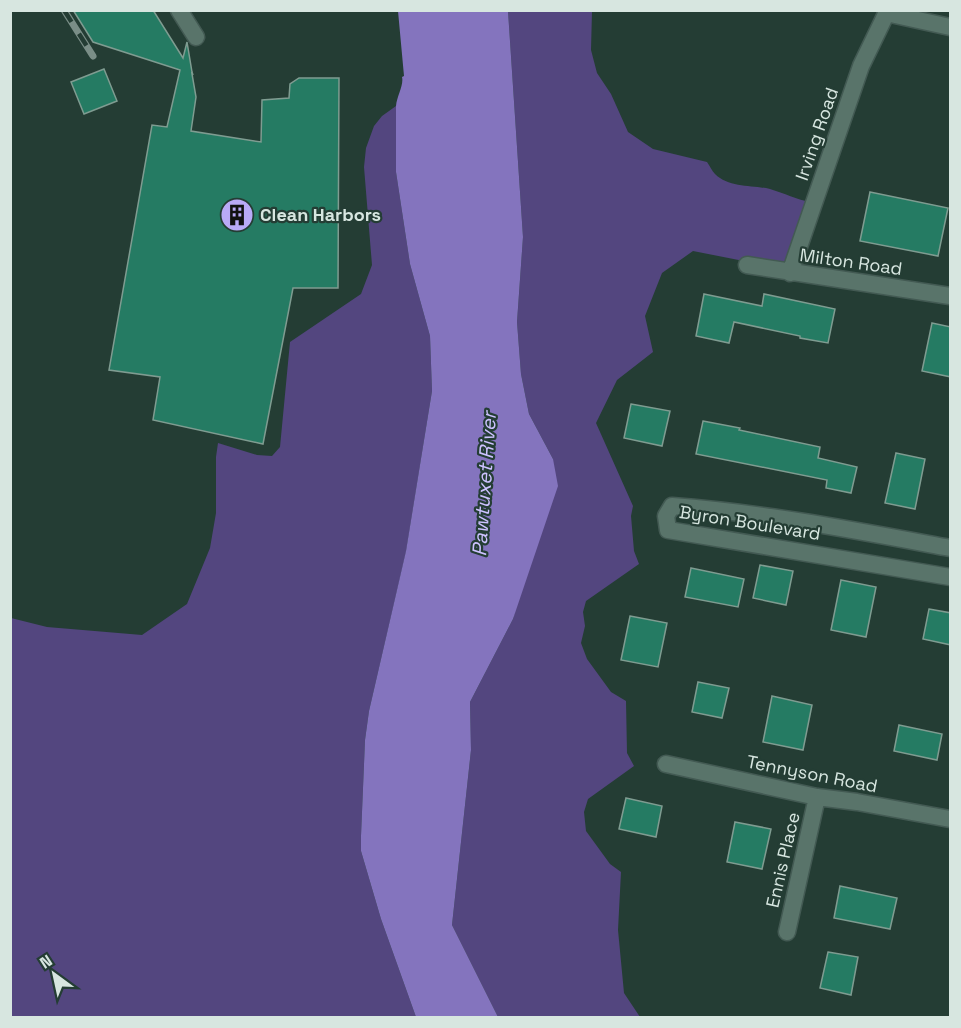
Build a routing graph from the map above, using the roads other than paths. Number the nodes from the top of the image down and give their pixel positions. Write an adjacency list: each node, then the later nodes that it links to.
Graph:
1 (178, 10): 4 (street)
2 (887, 12): 3 (street); 6 (street, Irving Road)
3 (951, 27)
4 (196, 37)
5 (747, 265): 6 (street, Milton Road)
6 (790, 273): 7 (street, Milton Road)
7 (951, 296)
8 (951, 548): 9 (street, Byron Boulevard)
9 (951, 577)
10 (666, 765): 11 (street, Tennyson Road)
11 (817, 797): 12 (street, Tennyson Road); 13 (street, Ennis Place)
12 (951, 819)
13 (787, 932)

